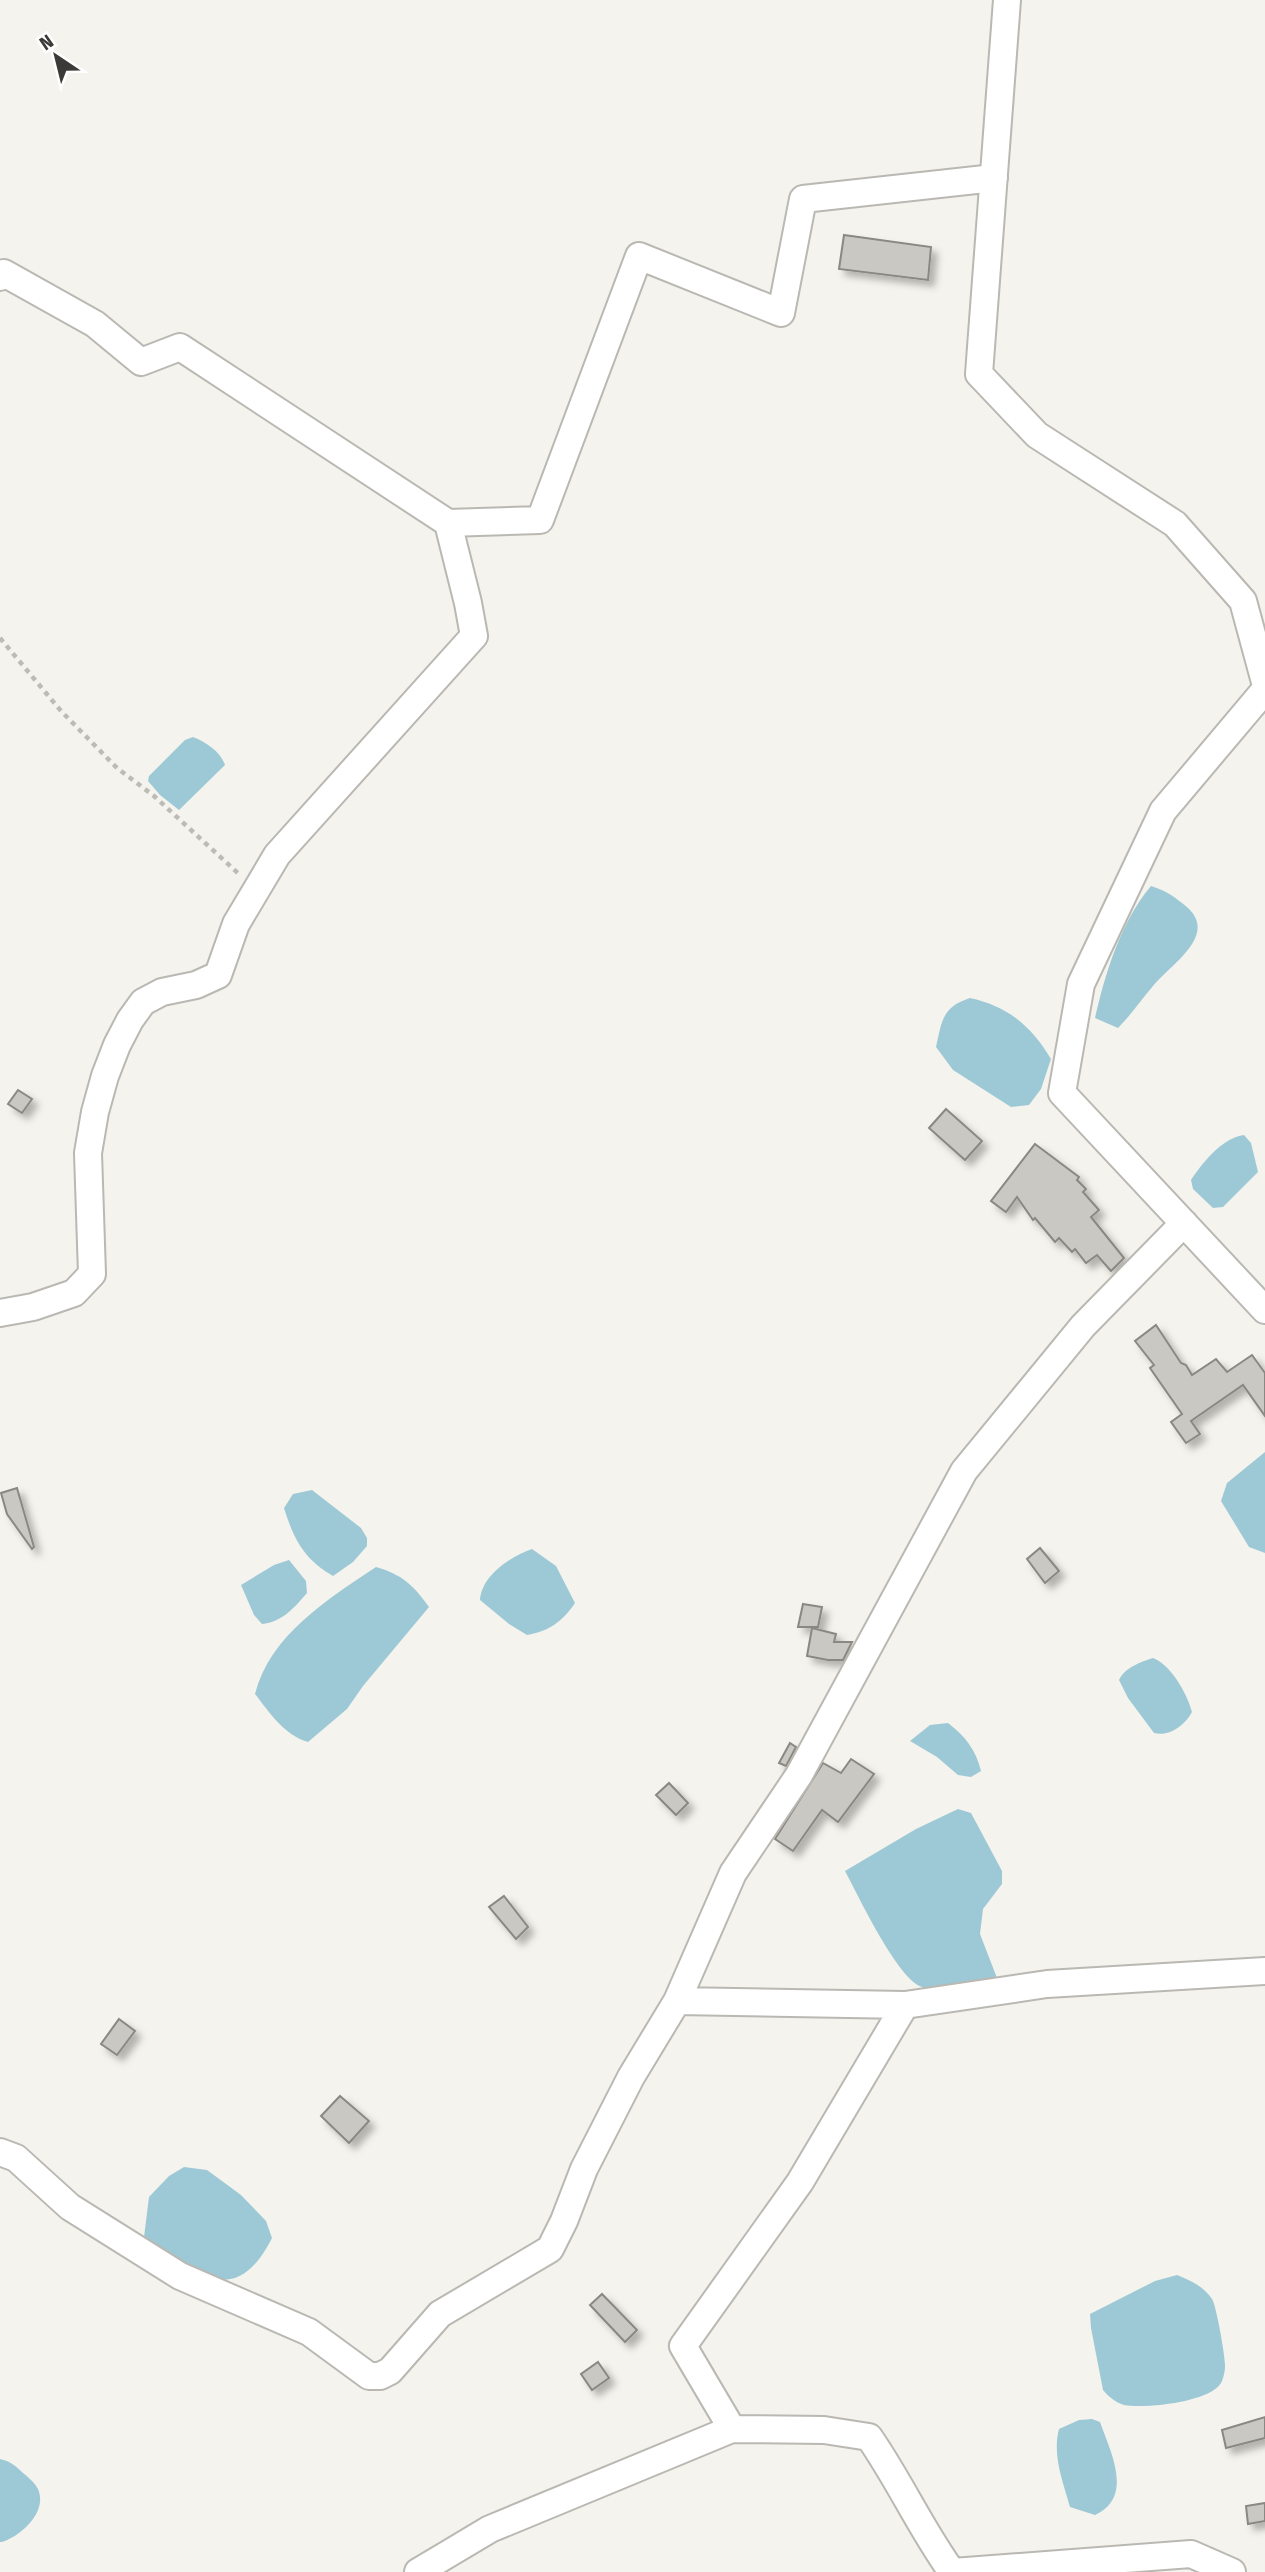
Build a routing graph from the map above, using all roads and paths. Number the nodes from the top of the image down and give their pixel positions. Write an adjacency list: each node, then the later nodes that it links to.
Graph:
1 (1007, 0): 2 (street)
2 (993, 178): 4 (street); 6 (street)
3 (0, 277): 4 (street)
4 (448, 523): 8 (street)
5 (0, 638): 8 (path)
6 (1265, 681)
7 (1265, 690): 9 (street)
8 (256, 890): 11 (street)
9 (1184, 1223): 10 (street); 13 (street)
10 (1265, 1310)
11 (0, 1313)
12 (1265, 1971): 14 (street)
13 (677, 2001): 14 (street); 15 (street)
14 (905, 2005): 16 (street)
15 (0, 2152)
16 (733, 2429): 17 (street); 18 (street)
17 (418, 2572)
18 (952, 2572): 19 (street)
19 (1231, 2572)

